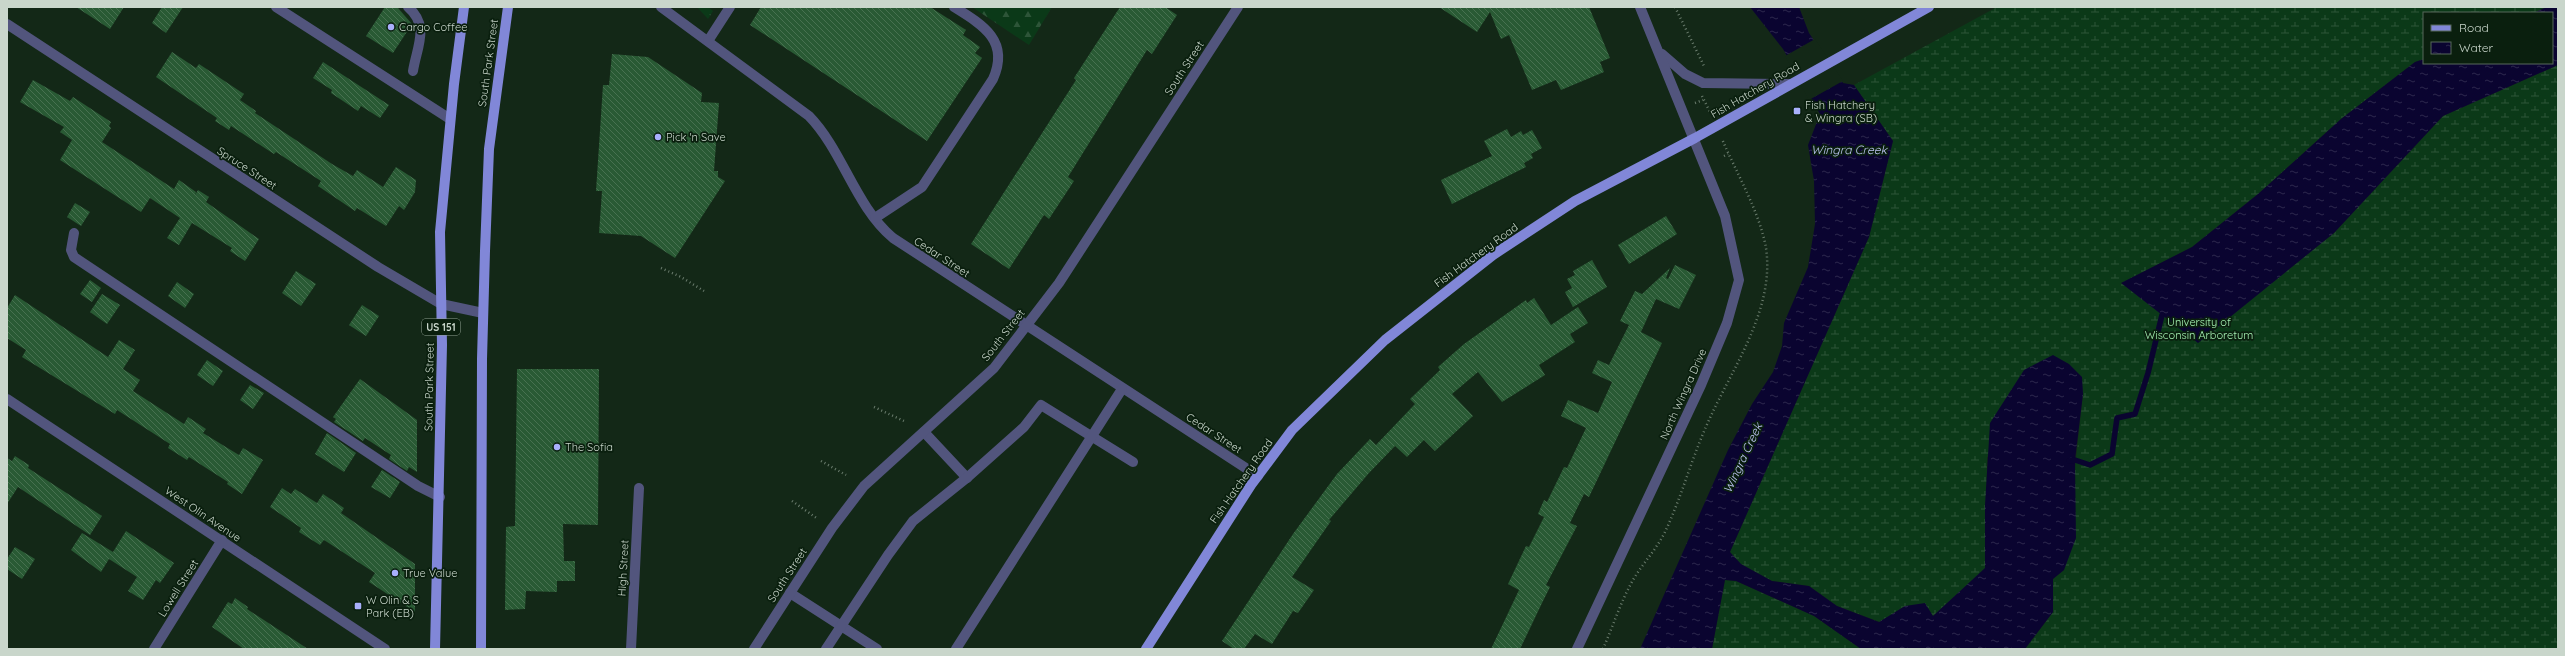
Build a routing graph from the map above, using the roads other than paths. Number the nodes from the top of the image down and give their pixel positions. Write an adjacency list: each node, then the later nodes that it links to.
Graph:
1 (276, 7): 16 (street)
2 (408, 7): 14 (street)
3 (464, 7): 16 (main road, South Park Street / US 151)
4 (508, 7): 21 (main road, South Park Street)
5 (661, 7): 12 (street, Cedar Street)
6 (730, 7): 12 (street)
7 (954, 7): 18 (street)
8 (1238, 7): 22 (street, South Street)
9 (1640, 7): 13 (street, North Wingra Drive)
10 (1930, 7): 15 (main road, Fish Hatchery Road)
11 (7, 24): 20 (street, Spruce Street)
12 (708, 41): 18 (street, Cedar Street)
13 (1660, 53): 15 (street); 17 (street, North Wingra Drive)
14 (413, 71)
15 (1790, 84): 17 (main road, Fish Hatchery Road)
16 (450, 119): 20 (main road, South Park Street / US 151)
17 (1695, 138): 28 (main road, Fish Hatchery Road); 45 (street, North Wingra Drive)
18 (875, 218): 22 (street, Cedar Street)
19 (74, 234): 31 (street)
20 (441, 304): 21 (street, Spruce Street); 31 (main road, South Park Street / US 151)
21 (483, 313): 38 (main road, South Park Street)
22 (1025, 326): 23 (street, Cedar Street); 25 (street, South Street)
23 (1122, 389): 26 (street); 28 (street, Cedar Street)
24 (7, 399): 32 (street, West Olin Avenue)
25 (924, 432): 29 (street); 33 (street, South Street)
26 (1092, 436): 27 (street); 29 (street); 43 (street)
27 (1134, 462)
28 (1258, 476): 44 (main road, Fish Hatchery Road)
29 (966, 478): 34 (street)
30 (639, 488): 39 (street, High Street)
31 (440, 498): 37 (main road, South Park Street / US 151)
32 (222, 540): 35 (street, Lowell Street); 36 (street, West Olin Avenue)
33 (790, 593): 34 (street); 40 (street, South Street)
34 (841, 626): 41 (street); 42 (street)
35 (154, 649)
36 (385, 649)
37 (435, 649)
38 (481, 649)
39 (631, 649)
40 (754, 649)
41 (826, 649)
42 (877, 649)
43 (956, 649)
44 (1146, 649)
45 (1578, 649)

